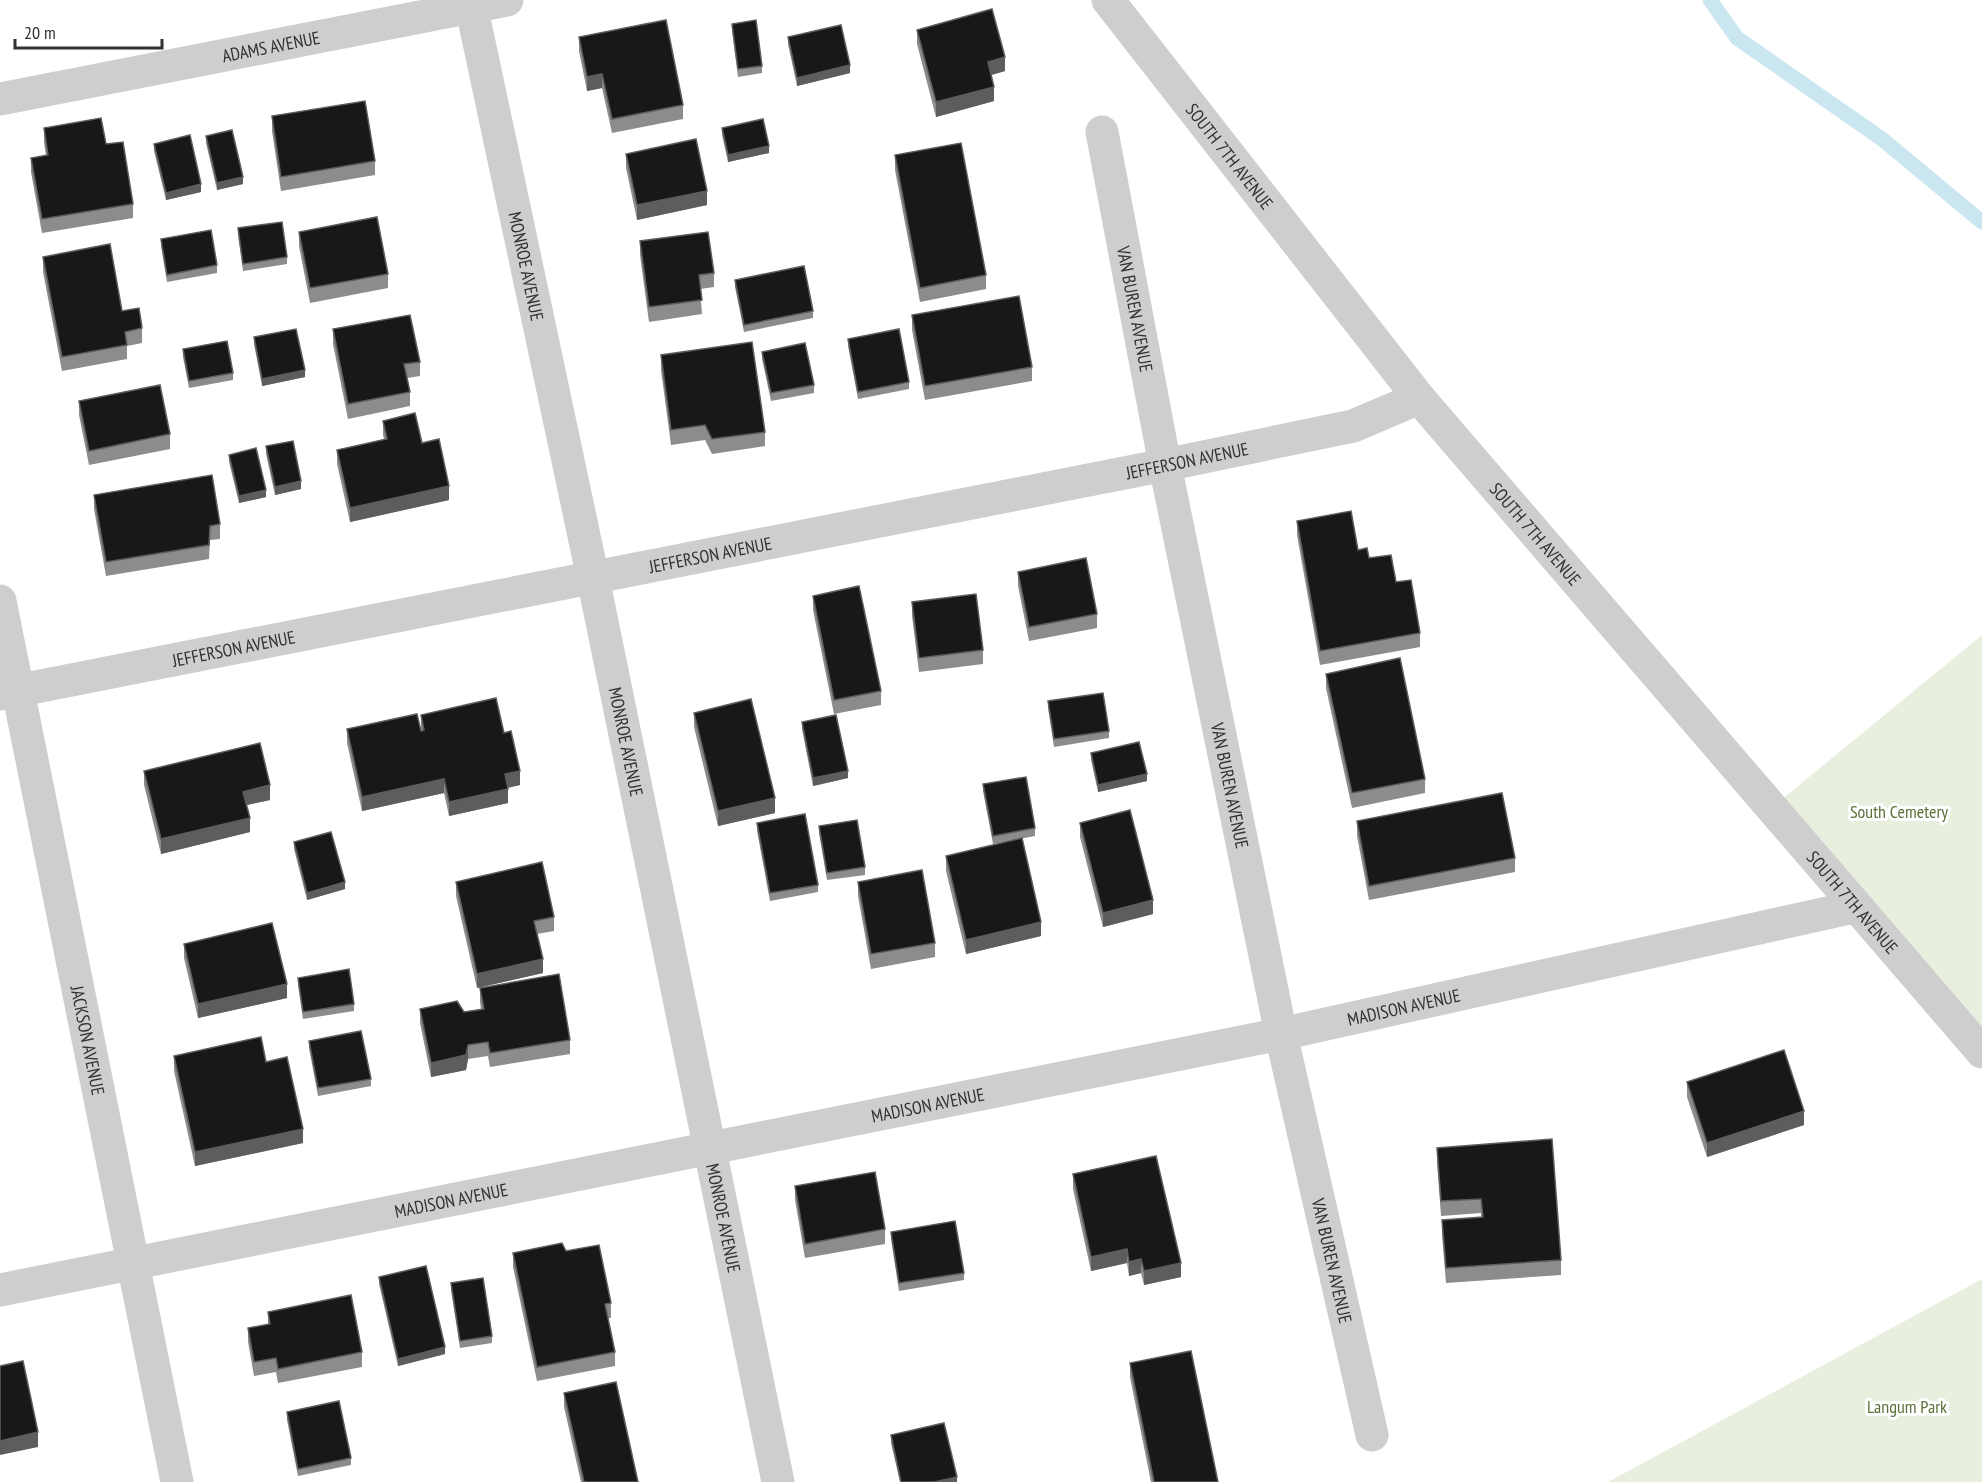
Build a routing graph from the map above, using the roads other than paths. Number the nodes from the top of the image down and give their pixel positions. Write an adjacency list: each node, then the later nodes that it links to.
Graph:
1 (507, 0): 3 (street, ADAMS AVENUE)
2 (1108, 0): 6 (street, SOUTH 7TH AVENUE)
3 (471, 4): 4 (street, ADAMS AVENUE); 8 (street, MONROE AVENUE)
4 (0, 99)
5 (1102, 132): 7 (street, VAN BUREN AVENUE)
6 (1419, 398): 7 (street, JEFFERSON AVENUE); 11 (street, SOUTH 7TH AVENUE)
7 (1165, 465): 8 (street, JEFFERSON AVENUE); 12 (street, VAN BUREN AVENUE)
8 (593, 578): 10 (street, JEFFERSON AVENUE); 14 (street, MONROE AVENUE)
9 (0, 600): 10 (street, JACKSON AVENUE)
10 (9, 692): 15 (street, JACKSON AVENUE)
11 (1854, 906): 12 (street, MADISON AVENUE); 13 (street, SOUTH 7TH AVENUE)
12 (1281, 1034): 14 (street, MADISON AVENUE); 17 (street, VAN BUREN AVENUE)
13 (1982, 1052)
14 (710, 1148): 15 (street, MADISON AVENUE); 19 (street, MONROE AVENUE)
15 (133, 1263): 16 (street, MADISON AVENUE); 18 (street, JACKSON AVENUE)
16 (0, 1290)
17 (1372, 1435)
18 (177, 1482)
19 (778, 1482)

